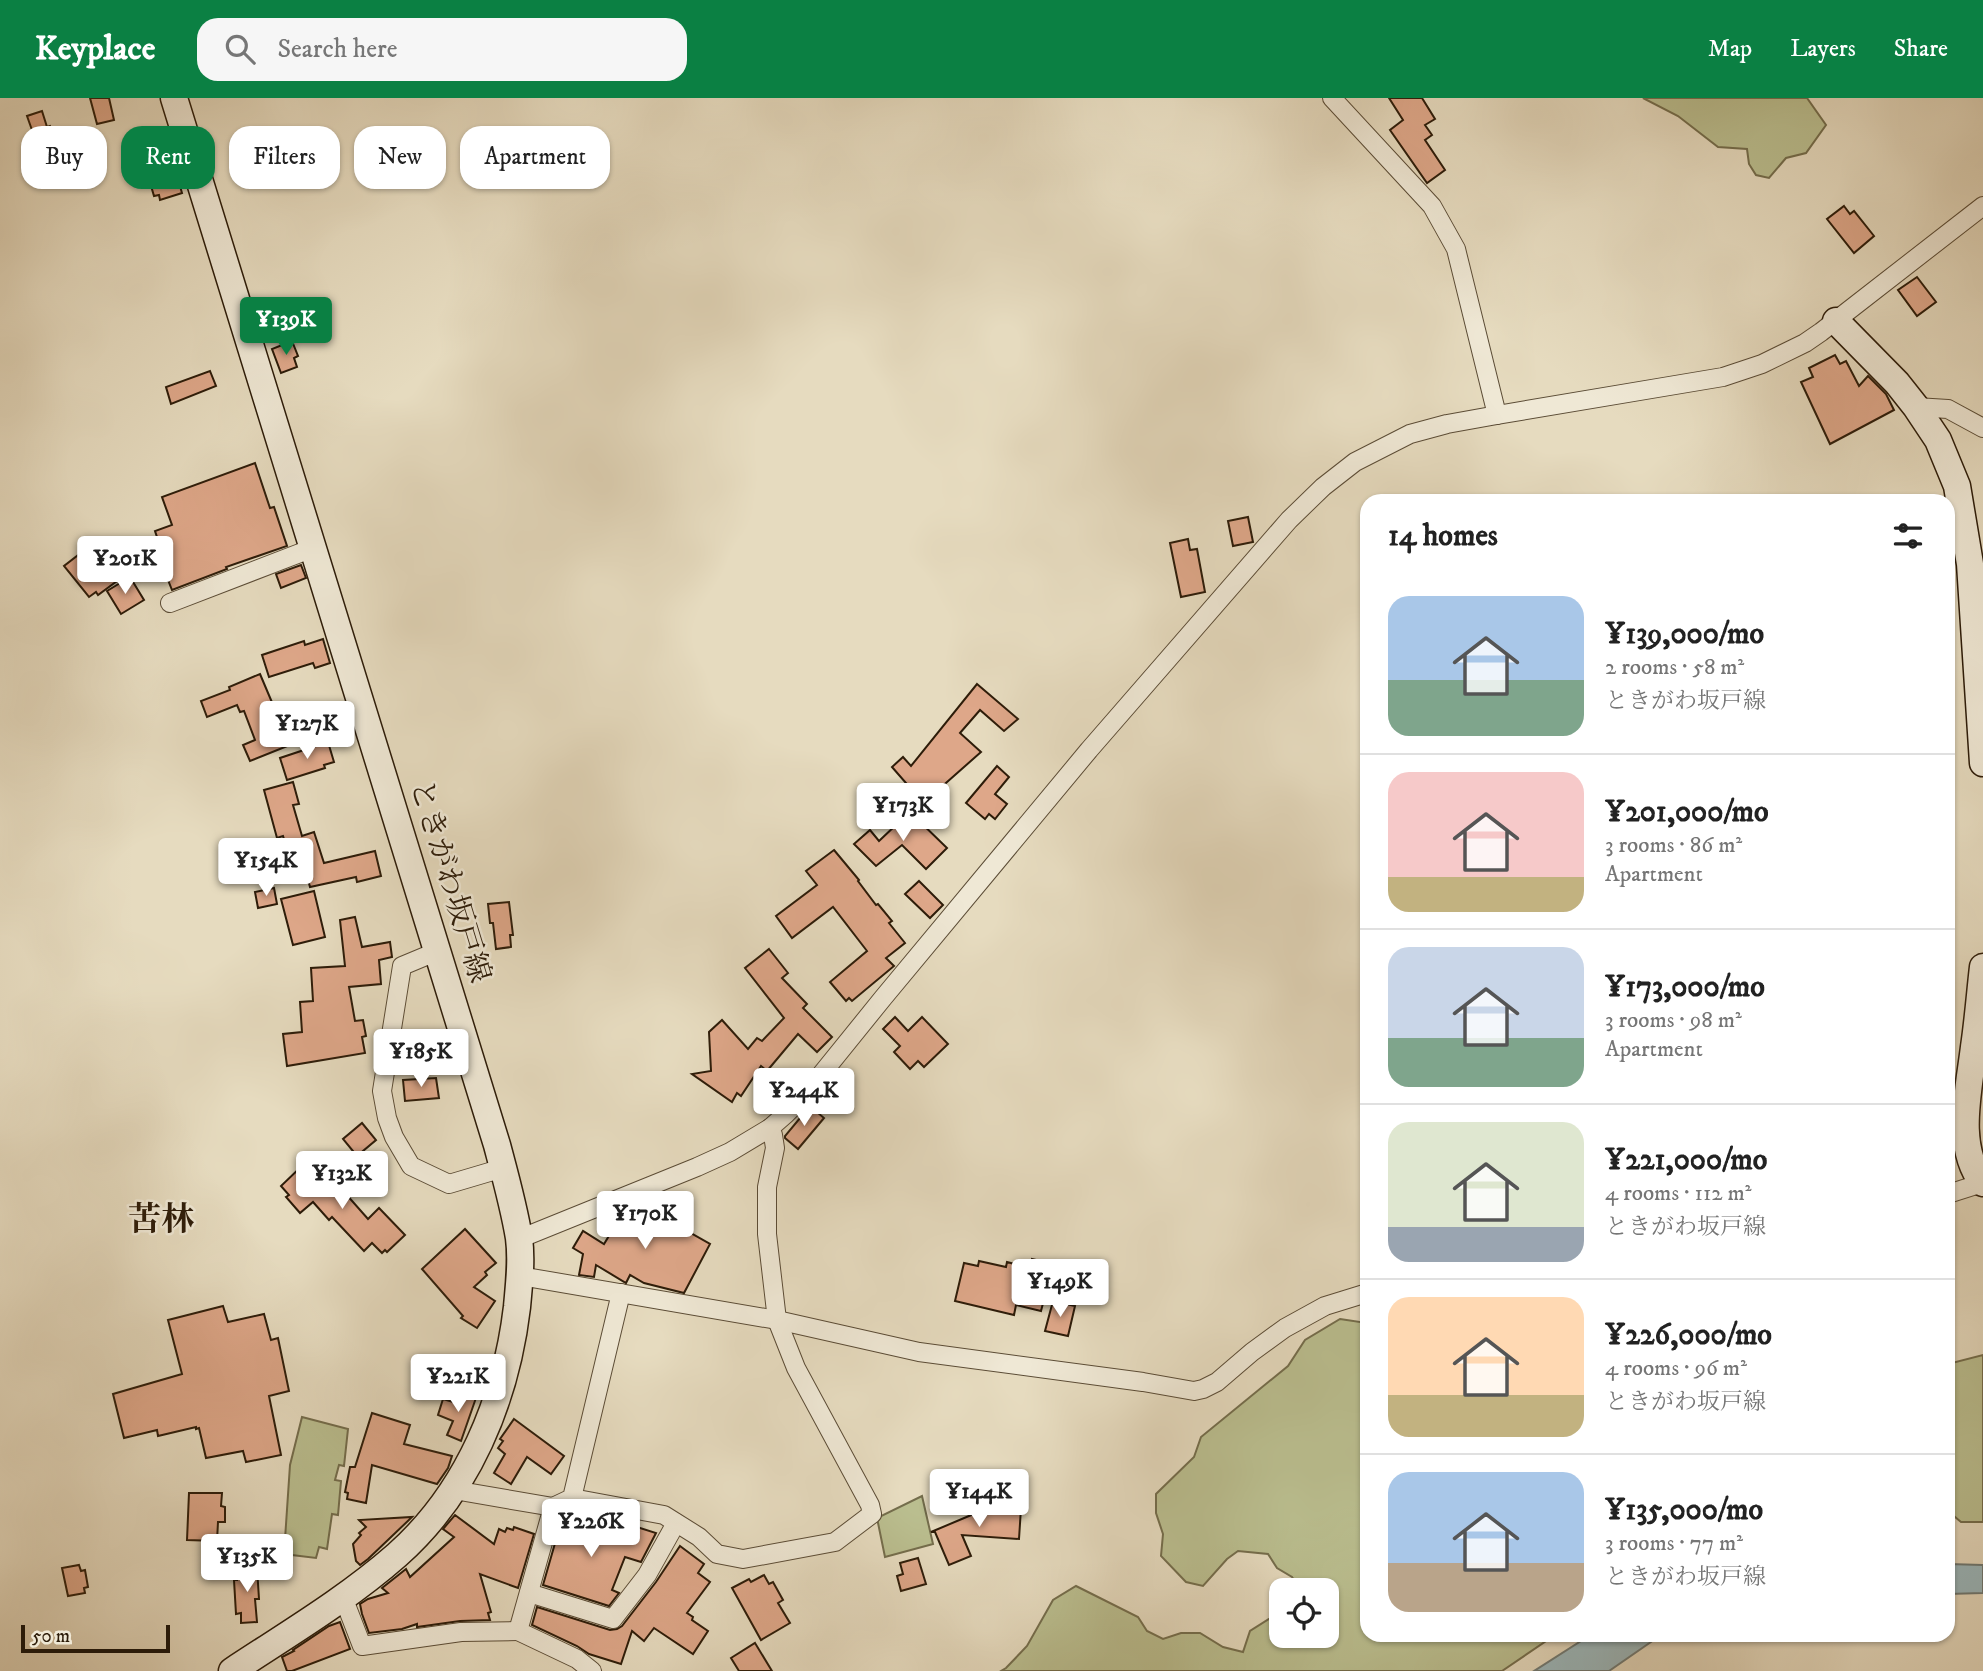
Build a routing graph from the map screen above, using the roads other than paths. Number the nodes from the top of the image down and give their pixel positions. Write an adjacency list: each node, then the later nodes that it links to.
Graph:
1 (174, 98): 8 (main road, ときがわ坂戸線)
2 (1332, 98): 6 (street)
3 (1983, 206): 4 (street)
4 (1836, 321): 5 (main road); 6 (street)
5 (1916, 407): 7 (street); 10 (main road)
6 (1497, 415): 14 (street)
7 (1983, 429)
8 (313, 548): 9 (street); 11 (main road, ときがわ坂戸線)
9 (170, 603)
10 (1983, 764)
11 (438, 951): 15 (main road, ときがわ坂戸線); 15 (street)
12 (1983, 967): 13 (main road)
13 (1975, 1104): 16 (main road)
14 (770, 1128): 18 (street); 22 (street)
15 (503, 1168): 18 (main road, ときがわ坂戸線)
16 (1982, 1183): 17 (street)
17 (1955, 1192)
18 (519, 1239): 19 (main road, ときがわ坂戸線)
19 (520, 1276): 20 (street); 23 (main road, ときがわ坂戸線)
20 (621, 1293): 22 (street); 24 (street)
21 (1360, 1295): 22 (street)
22 (777, 1320): 26 (street)
23 (454, 1490): 25 (street); 28 (main road, ときがわ坂戸線)
24 (572, 1498): 25 (street); 26 (street)
25 (554, 1507): 27 (street)
26 (676, 1523): 27 (street)
27 (529, 1593): 29 (street)
28 (343, 1597): 29 (street); 30 (main road, ときがわ坂戸線)
29 (518, 1631): 31 (street)
30 (232, 1671)
31 (592, 1671)

